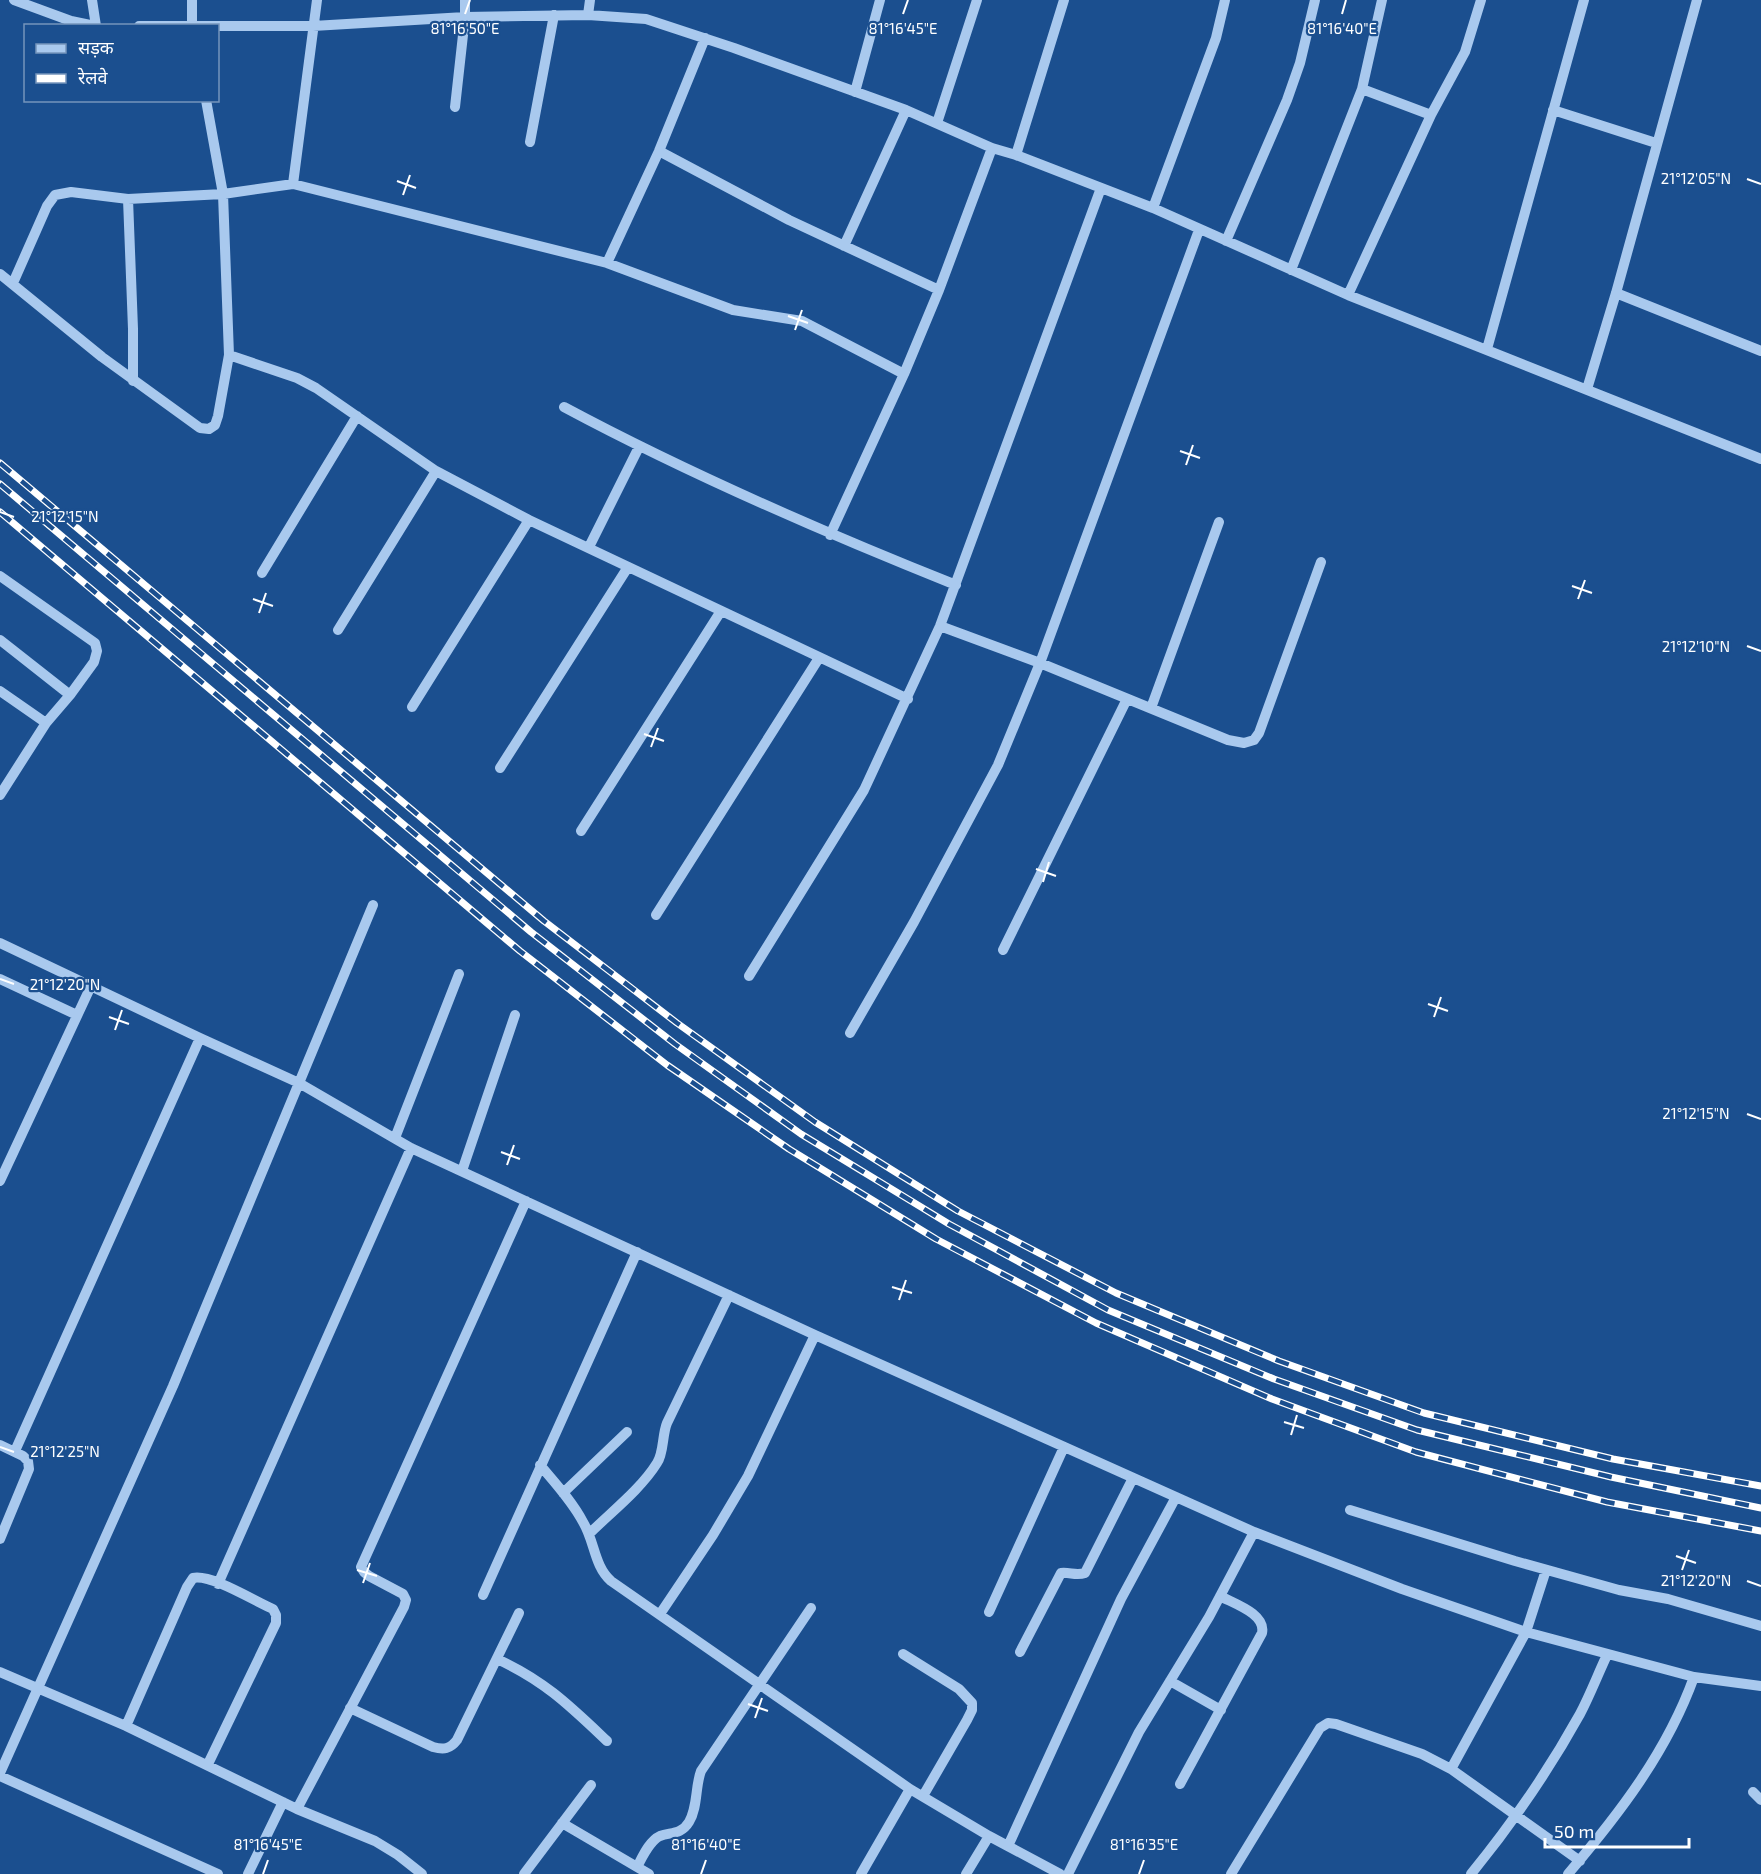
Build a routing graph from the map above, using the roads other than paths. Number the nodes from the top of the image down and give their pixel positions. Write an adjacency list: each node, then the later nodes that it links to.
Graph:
1 (14, 0): 19 (street)
2 (92, 0): 20 (street)
3 (192, 0): 21 (street)
4 (317, 0): 23 (street)
5 (465, 0): 18 (street)
6 (590, 0): 17 (street)
7 (880, 0): 26 (street)
8 (977, 0): 32 (street)
9 (1064, 0): 37 (street)
10 (1225, 0): 42 (street)
11 (1316, 0): 44 (street)
12 (1382, 0): 25 (street)
13 (1481, 0): 31 (street)
14 (1584, 0): 30 (street)
15 (1696, 0): 34 (street)
16 (554, 15): 17 (street); 18 (street); 33 (street)
17 (588, 15): 24 (street)
18 (465, 17): 23 (street); 28 (street)
19 (86, 24)
20 (96, 24)
21 (192, 24)
22 (219, 25): 23 (street)
23 (313, 26): 38 (street)
24 (705, 38): 26 (street); 36 (street)
25 (1362, 89): 31 (street); 47 (street)
26 (855, 92): 29 (street)
27 (206, 102): 40 (street)
28 (455, 107)
29 (906, 110): 32 (street); 45 (street)
30 (1553, 110): 34 (street); 53 (street)
31 (1431, 115): 52 (street)
32 (937, 123): 35 (street)
33 (530, 142)
34 (1656, 143): 51 (street)
35 (992, 148): 37 (street); 50 (street)
36 (659, 151): 45 (street); 46 (street)
37 (1016, 155): 39 (street)
38 (293, 183): 40 (street); 46 (street)
39 (1101, 188): 42 (street); 72 (street)
40 (223, 194): 41 (street); 55 (street)
41 (128, 200): 49 (street); 57 (street)
42 (1153, 208): 43 (street)
43 (1199, 230): 44 (street); 78 (street)
44 (1226, 241): 47 (street)
45 (844, 246): 50 (street)
46 (608, 263): 56 (street)
47 (1291, 270): 52 (street)
48 (0, 274): 49 (street)
49 (13, 283): 57 (street)
50 (939, 290): 56 (street)
51 (1616, 293): 54 (street); 58 (street)
52 (1348, 295): 53 (street)
53 (1487, 349): 58 (street)
54 (1761, 351)
55 (229, 355): 57 (street); 60 (street)
56 (904, 374): 66 (street)
57 (133, 381)
58 (1587, 389): 62 (street)
59 (564, 407): 61 (street)
60 (357, 416): 63 (street); 70 (street)
61 (639, 447): 66 (street); 67 (street)
62 (1761, 459)
63 (436, 471): 64 (street); 75 (street)
64 (529, 520): 67 (street); 83 (street)
65 (1219, 522): 84 (street)
66 (830, 535): 72 (street)
67 (589, 547): 69 (street)
68 (1321, 562): 84 (street)
69 (628, 567): 73 (street); 86 (street)
70 (262, 573)
71 (0, 576): 80 (street)
72 (956, 585): 74 (street)
73 (721, 611): 77 (street); 88 (street)
74 (940, 626): 78 (street); 81 (street)
75 (338, 630)
76 (0, 640): 80 (street)
77 (819, 658): 81 (street); 90 (street)
78 (1040, 663): 82 (street); 99 (street)
79 (0, 691): 85 (street)
80 (70, 695): 85 (street)
81 (908, 699): 94 (street)
82 (1127, 699): 84 (street); 92 (street)
83 (411, 707)
84 (1151, 708)
85 (46, 723): 87 (street)
86 (500, 768)
87 (0, 795)
88 (580, 831)
89 (374, 905): 101 (street)
90 (656, 915)
91 (0, 944): 96 (street)
92 (1004, 950)
93 (459, 974): 102 (street)
94 (748, 976)
95 (0, 979): 97 (street)
96 (91, 986): 97 (street); 100 (street)
97 (77, 1014): 105 (street)
98 (515, 1015): 104 (street)
99 (850, 1032)
100 (200, 1038): 101 (street); 113 (street)
101 (299, 1083): 102 (street); 141 (street)
102 (395, 1138): 103 (street)
103 (411, 1148): 104 (street); 123 (street)
104 (462, 1172): 106 (street)
105 (0, 1181)
106 (526, 1201): 107 (street); 142 (street)
107 (637, 1252): 108 (street); 114 (street)
108 (729, 1295): 109 (street); 120 (street)
109 (815, 1335): 112 (street); 129 (street)
110 (627, 1432): 116 (street)
111 (0, 1445): 113 (street)
112 (1064, 1447): 115 (street); 127 (street)
113 (15, 1451): 121 (street)
114 (540, 1465): 116 (street); 124 (street)
115 (1133, 1478): 117 (street); 132 (street)
116 (563, 1493): 120 (street)
117 (1176, 1497): 119 (street); 160 (street)
118 (1350, 1510): 122 (street)
119 (1254, 1532): 125 (street); 131 (street)
120 (589, 1534): 129 (street)
121 (0, 1539)
122 (1546, 1570): 130 (street); 131 (street)
123 (218, 1584): 144 (street); 146 (street)
124 (483, 1595)
125 (1220, 1596): 138 (street); 143 (street)
126 (811, 1608): 139 (street)
127 (989, 1612)
128 (519, 1613): 135 (street)
129 (660, 1614): 139 (street)
130 (1761, 1626)
131 (1526, 1632): 134 (street); 147 (street)
132 (1020, 1652)
133 (903, 1654): 153 (street)
134 (1607, 1655): 137 (street); 157 (street)
135 (497, 1659): 142 (street); 145 (street)
136 (0, 1671): 141 (street)
137 (1694, 1677): 140 (street); 161 (street)
138 (1170, 1682): 143 (street); 171 (street)
139 (760, 1685): 151 (street); 162 (street)
140 (1761, 1686)
141 (39, 1688): 144 (street); 148 (street)
142 (350, 1708): 156 (street)
143 (1221, 1710): 149 (street)
144 (126, 1726): 146 (street)
145 (607, 1741)
146 (208, 1764): 155 (street)
147 (1451, 1769): 157 (street); 172 (street)
148 (0, 1775): 163 (street)
149 (1180, 1784)
150 (591, 1785): 158 (street)
151 (910, 1789): 153 (street); 168 (street)
152 (1753, 1792): 154 (street)
153 (923, 1796): 159 (street)
154 (1761, 1800)
155 (284, 1802): 156 (street); 164 (street)
156 (297, 1809): 165 (street)
157 (1515, 1815): 161 (street); 173 (street)
158 (562, 1823): 162 (street); 166 (street)
159 (989, 1836): 160 (street); 169 (street)
160 (1008, 1846): 170 (street)
161 (1580, 1861): 174 (street)
162 (637, 1867): 167 (street)
163 (218, 1874)
164 (248, 1874)
165 (422, 1874)
166 (524, 1874)
167 (649, 1874)
168 (861, 1874)
169 (966, 1874)
170 (1060, 1874)
171 (1068, 1874)
172 (1231, 1874)
173 (1470, 1874)
174 (1568, 1874)

